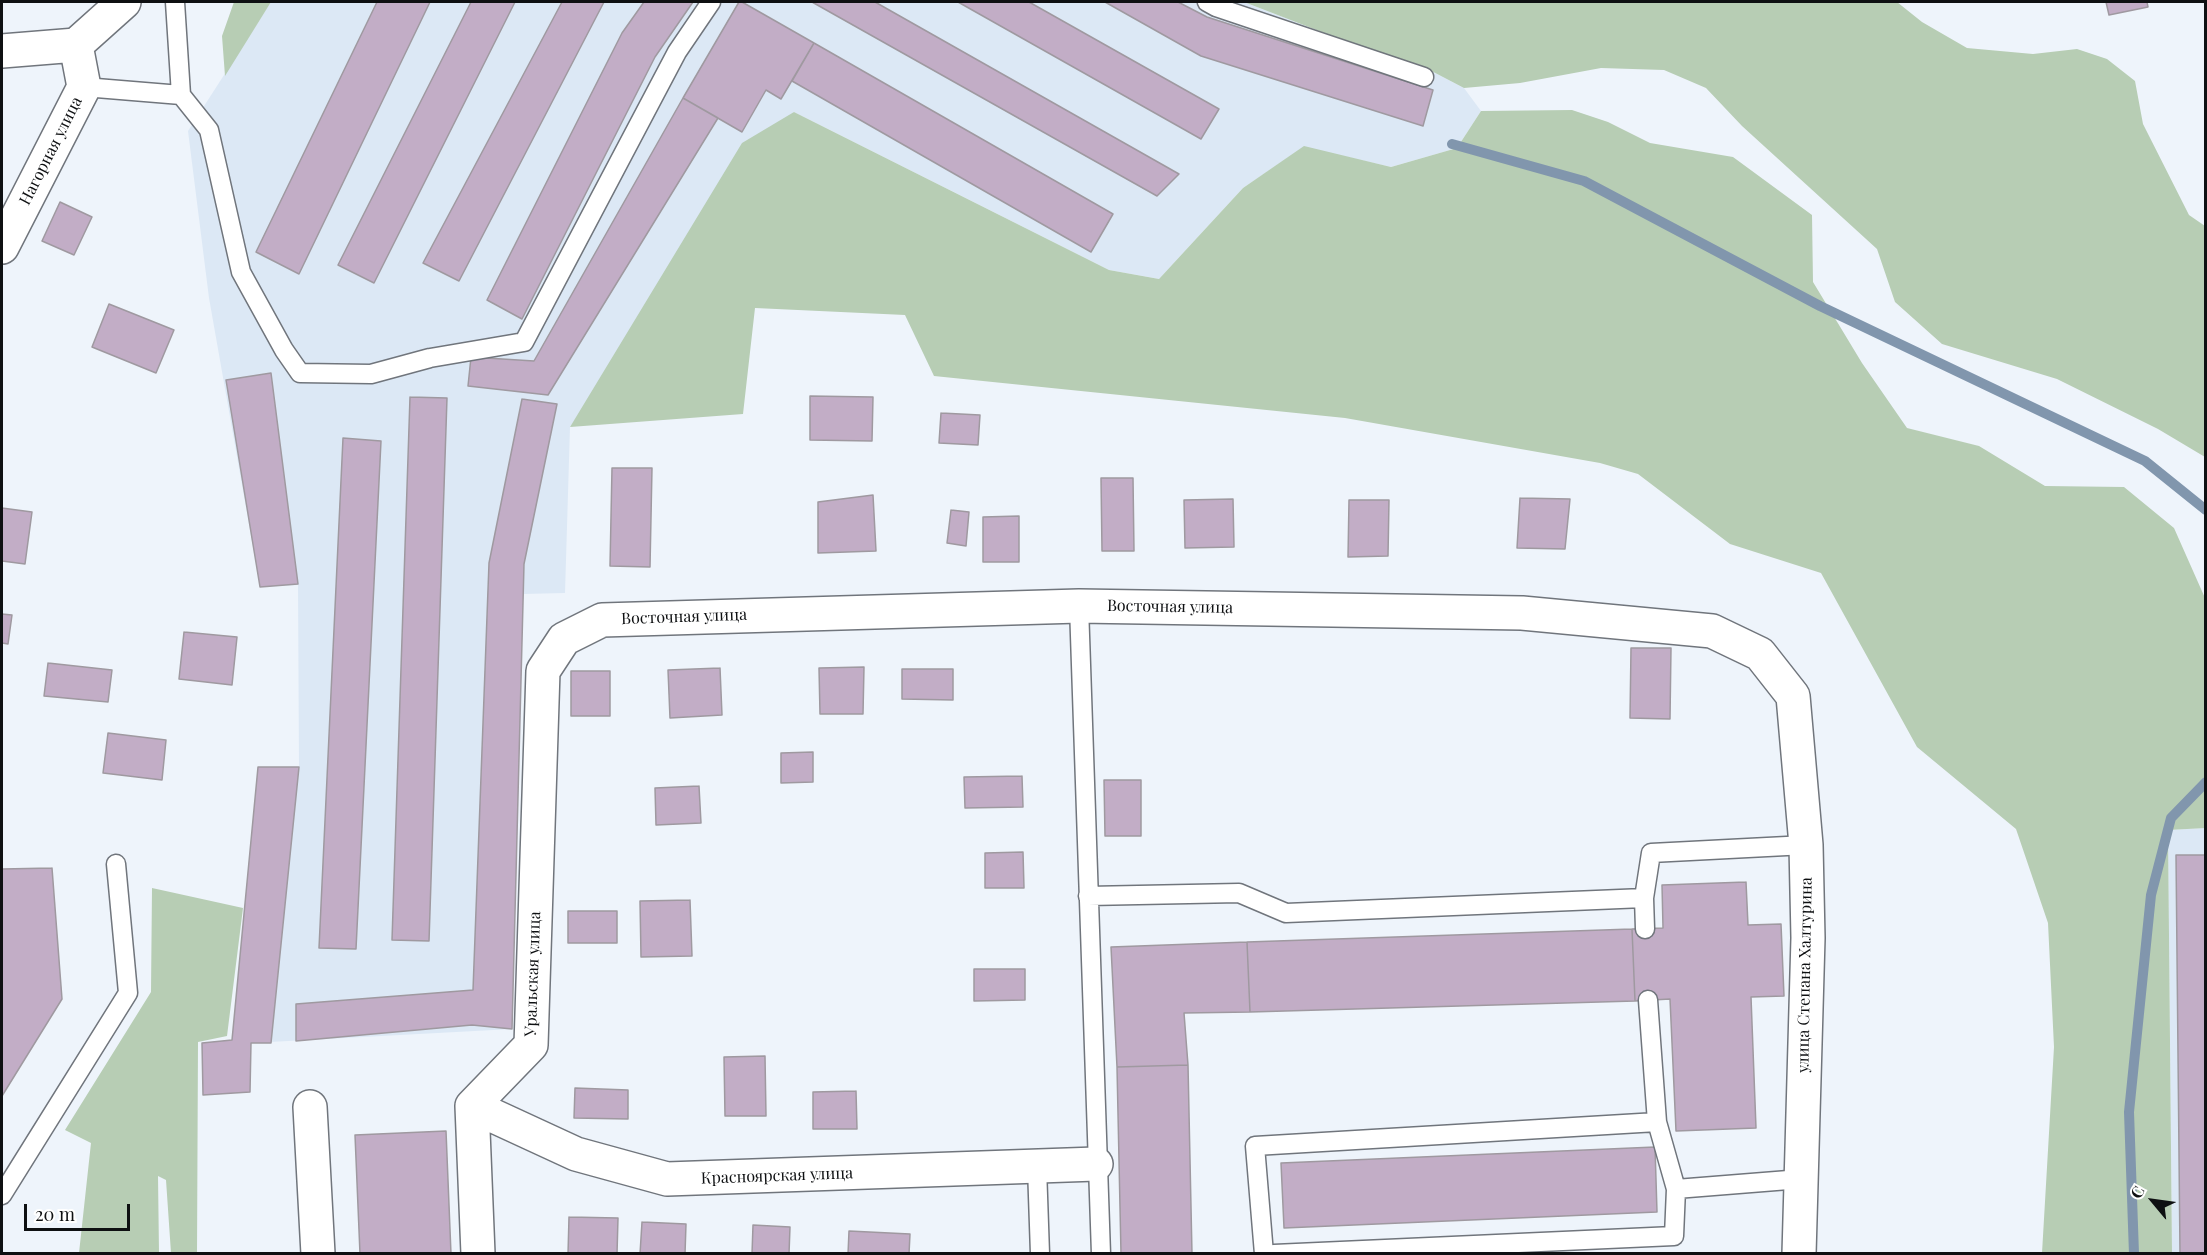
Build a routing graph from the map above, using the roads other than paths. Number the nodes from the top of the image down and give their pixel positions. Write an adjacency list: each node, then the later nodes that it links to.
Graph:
1 (122, 2): 5 (street)
2 (175, 2): 9 (lane)
3 (711, 2): 9 (lane)
4 (1207, 2): 7 (lane)
5 (76, 45): 6 (street); 8 (street, Нагорная улица)
6 (2, 51)
7 (1424, 77)
8 (84, 87): 9 (lane); 10 (street, Нагорная улица)
9 (181, 95)
10 (2, 247)
11 (1079, 606): 12 (street, Восточная улица); 13 (street, Восточная улица); 16 (lane)
12 (543, 671): 20 (street, Уральская улица)
13 (1793, 696): 14 (street, улица Степана Халтурина)
14 (1806, 845): 17 (lane); 25 (street, улица Степана Халтурина)
15 (116, 864): 27 (lane)
16 (1088, 896): 17 (lane); 23 (lane)
17 (1644, 898): 18 (lane)
18 (1645, 929)
19 (1648, 1000): 22 (lane)
20 (472, 1106): 24 (street, Красноярская улица); 29 (street)
21 (310, 1107): 28 (street)
22 (1657, 1122): 26 (lane); 32 (lane)
23 (1096, 1164): 24 (street, Красноярская улица); 31 (lane)
24 (1036, 1167): 30 (lane)
25 (1801, 1179): 26 (lane); 34 (street, улица Степана Халтурина)
26 (1676, 1189): 33 (lane)
27 (2, 1195)
28 (318, 1254)
29 (478, 1254)
30 (1040, 1254)
31 (1101, 1254)
32 (1264, 1254)
33 (1274, 1254)
34 (1799, 1254)

